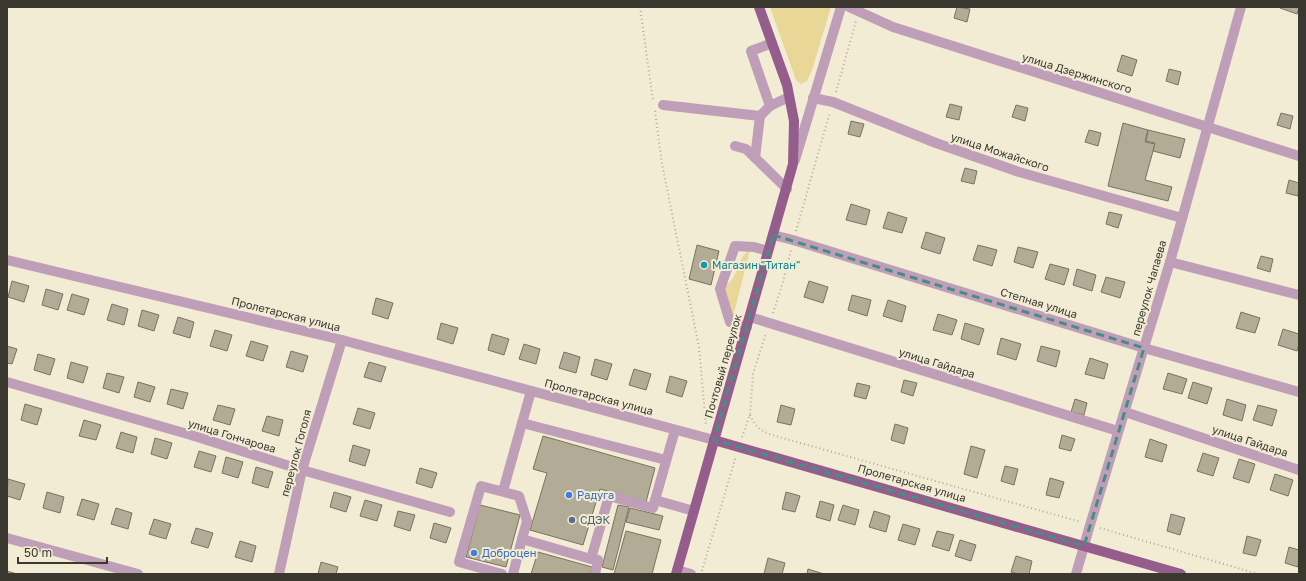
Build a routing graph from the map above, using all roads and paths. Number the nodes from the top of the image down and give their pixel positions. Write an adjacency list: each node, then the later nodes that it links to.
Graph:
1 (640, 7): 11 (path)
2 (759, 7): 7 (main road, Почтовый переулок)
3 (841, 7): 9 (street)
4 (849, 7): 6 (street, улица Дзержинского)
5 (1242, 7): 14 (street, переулок Чапаева)
6 (859, 11): 10 (path); 14 (street, улица Дзержинского)
7 (772, 43): 8 (main road, Почтовый переулок); 12 (street)
8 (789, 97): 12 (street); 18 (main road, Почтовый переулок)
9 (813, 98): 10 (street, улица Можайского); 18 (street)
10 (833, 102): 20 (street, улица Можайского); 22 (path)
11 (657, 105): 13 (street); 39 (path)
12 (770, 106): 13 (street)
13 (760, 116): 17 (street)
14 (1207, 126): 16 (street, улица Дзержинского); 20 (street, переулок Чапаева)
15 (735, 146): 17 (street)
16 (1299, 156)
17 (755, 158): 19 (street)
18 (794, 164): 19 (main road, Почтовый переулок)
19 (787, 189): 21 (main road, Почтовый переулок)
20 (1182, 218): 25 (street, переулок Чапаева)
21 (773, 235): 22 (street, Степная улица); 23 (main road, Почтовый переулок)
22 (794, 240): 28 (path); 30 (street, Степная улица)
23 (768, 251): 27 (main road, Почтовый переулок); 27 (street, улица Гайдара)
24 (7, 260): 29 (street, Пролетарская улица)
25 (1170, 262): 26 (street); 30 (street, переулок Чапаева)
26 (1299, 295)
27 (748, 322): 28 (street, улица Гайдара); 39 (main road, Почтовый переулок)
28 (769, 323): 35 (path); 38 (street, улица Гайдара)
29 (342, 340): 32 (street, Пролетарская улица); 42 (street, переулок Гоголя)
30 (1144, 348): 33 (street, Степная улица); 34 (street, переулок Чапаева)
31 (7, 382): 42 (street, улица Гончарова)
32 (531, 391): 36 (street); 37 (street, Пролетарская улица)
33 (1299, 392)
34 (1125, 412): 38 (street, переулок Чапаева); 43 (street, улица Гайдара)
35 (750, 414): 40 (path); 48 (path)
36 (522, 423): 41 (street); 44 (street)
37 (675, 430): 39 (street, Пролетарская улица); 41 (street)
38 (1118, 431): 48 (street, переулок Чапаева)
39 (711, 439): 40 (main road, Пролетарская улица); 46 (main road, Почтовый переулок)
40 (738, 446): 51 (main road, Пролетарская улица); 60 (path)
41 (666, 460): 45 (street)
42 (302, 470): 47 (street, улица Гончарова); 55 (street, переулок Гоголя)
43 (1299, 470)
44 (503, 491): 50 (street); 56 (street)
45 (655, 500): 46 (street); 52 (street)
46 (694, 511): 53 (main road, Почтовый переулок)
47 (450, 512)
48 (1090, 525): 51 (street, переулок Чапаева); 63 (path)
49 (7, 538): 54 (street)
50 (522, 539): 52 (street); 57 (street)
51 (1084, 546): 61 (street, переулок Чапаева); 62 (main road, Пролетарская улица)
52 (591, 559): 58 (street)
53 (676, 572): 59 (street)
54 (138, 574)
55 (279, 574)
56 (502, 574)
57 (513, 574)
58 (595, 574)
59 (691, 574)
60 (701, 574)
61 (1076, 574)
62 (1181, 574)
63 (1258, 574)

